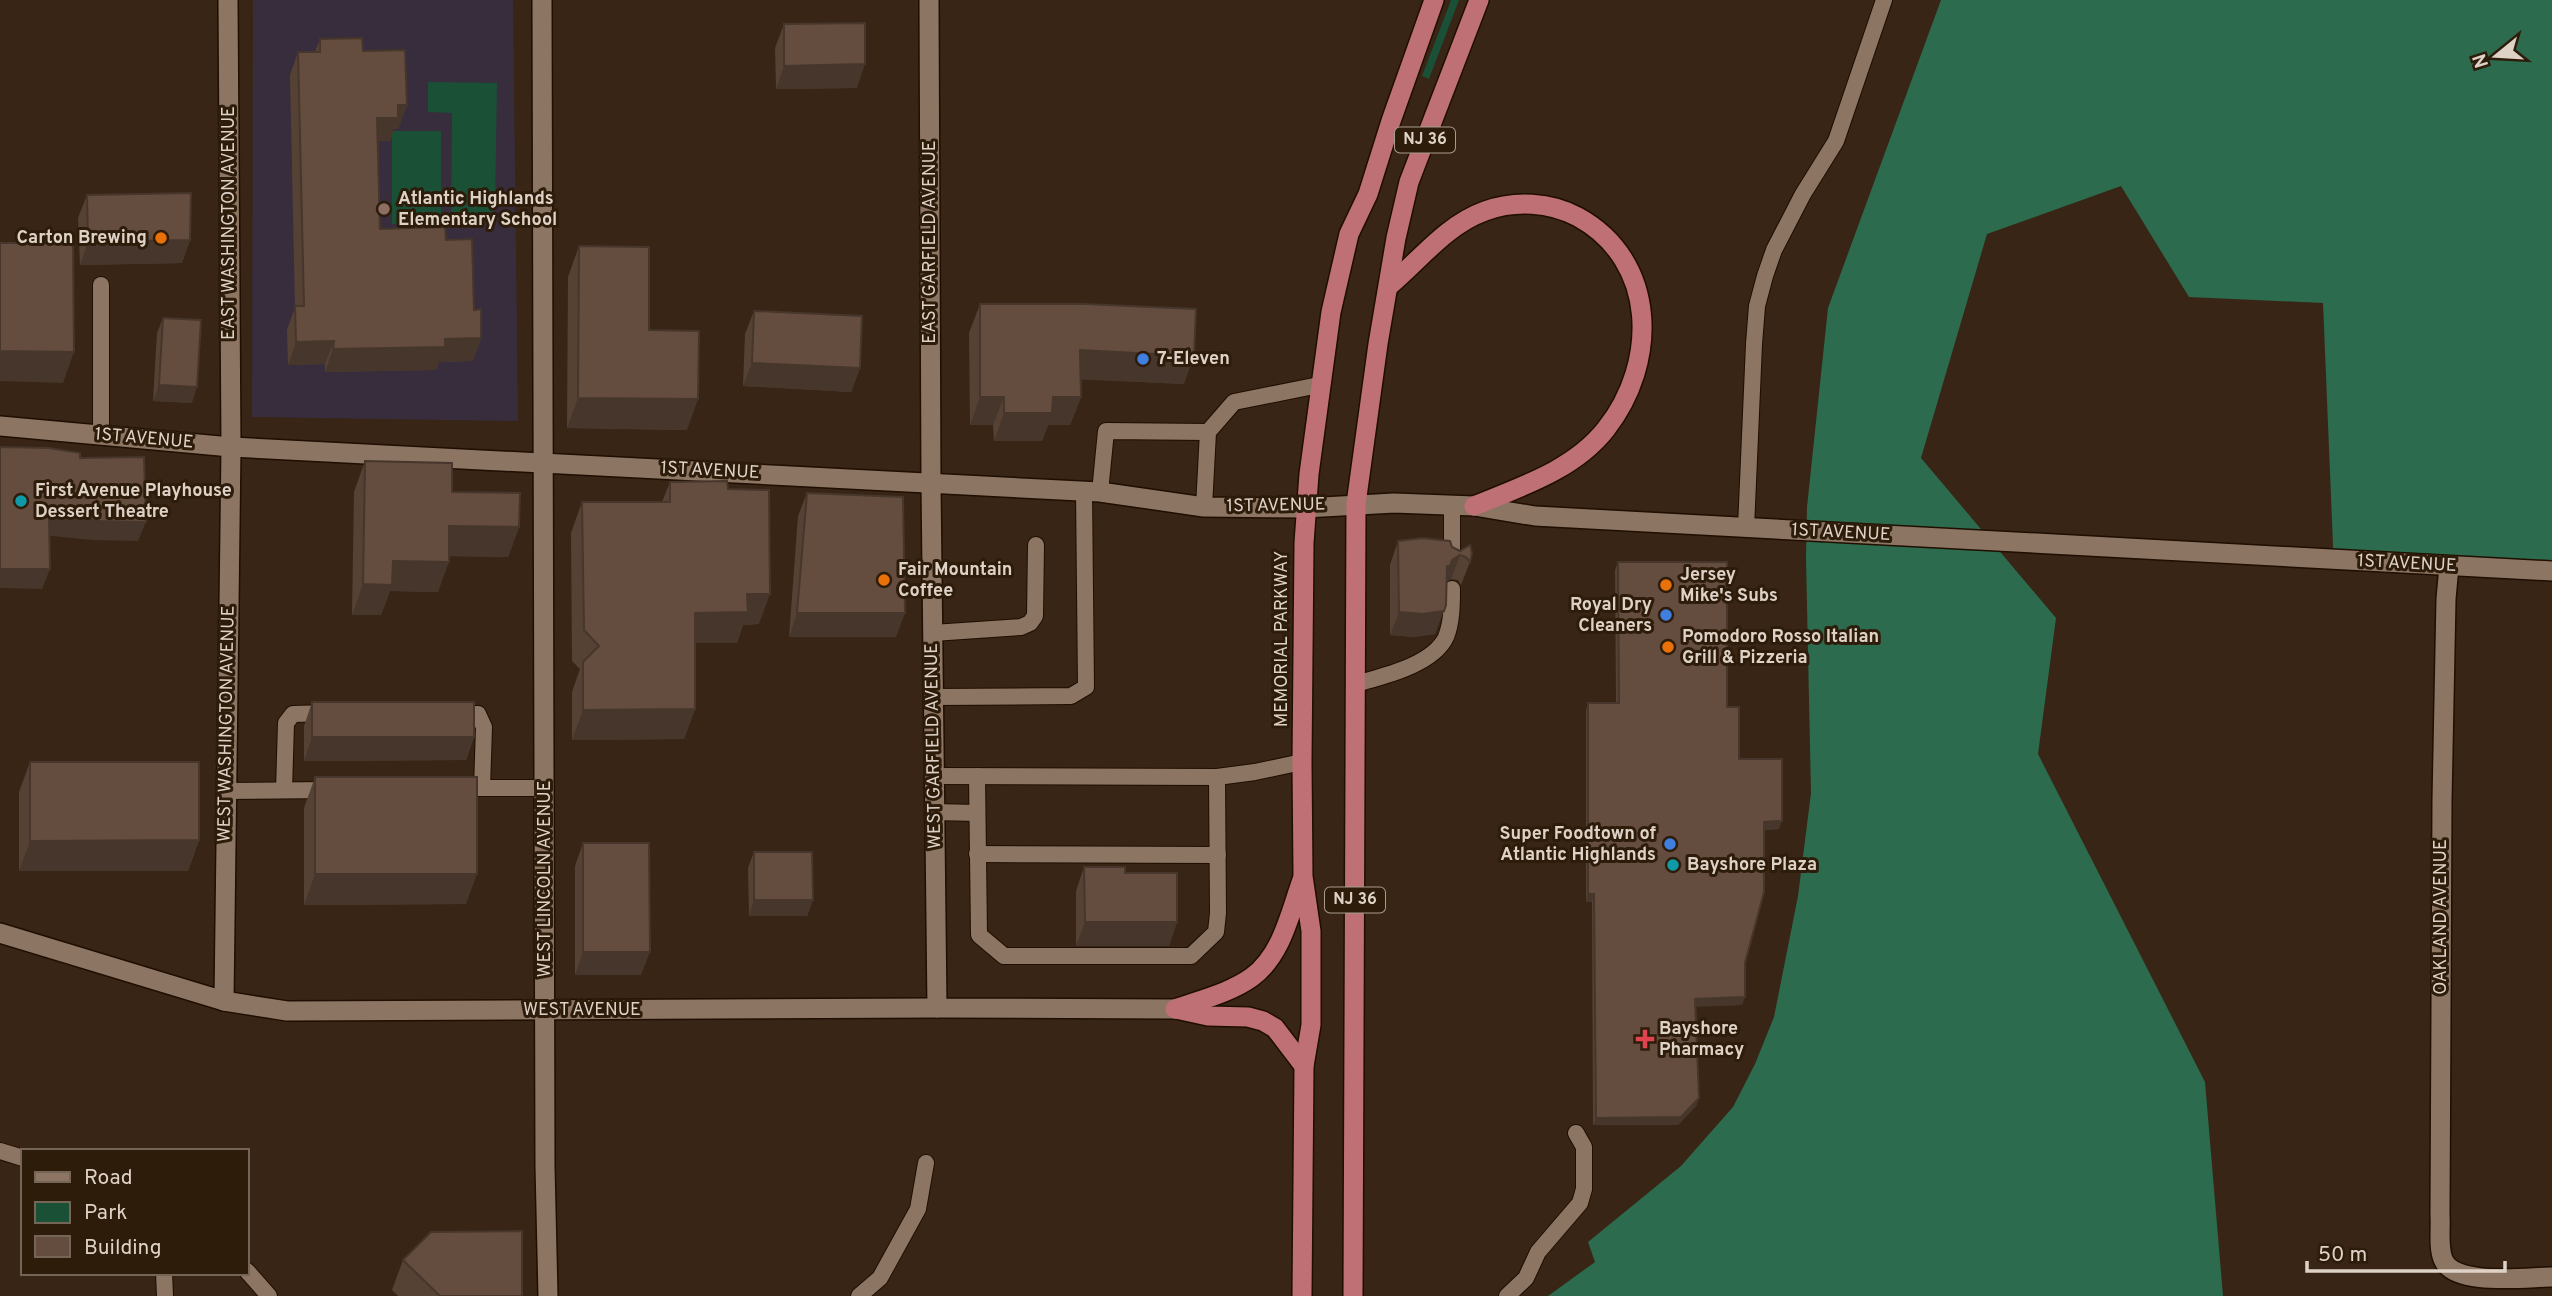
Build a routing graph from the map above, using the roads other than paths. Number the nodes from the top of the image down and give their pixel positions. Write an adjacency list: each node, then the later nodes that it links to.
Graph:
1 (228, 0): 13 (street, EAST WASHINGTON AVENUE)
2 (542, 0): 14 (street, WEST LINCOLN AVENUE)
3 (929, 0): 15 (street, EAST GARFIELD AVENUE)
4 (1434, 0): 9 (highway, MEMORIAL PARKWAY / NJ 36)
5 (1479, 0): 8 (highway, NJ 36)
6 (1884, 0): 22 (lane)
7 (101, 285): 12 (lane)
8 (1389, 286): 17 (highway, NJ 36); 19 (highway)
9 (1319, 385): 11 (lane); 21 (highway, MEMORIAL PARKWAY / NJ 36)
10 (0, 426): 12 (street, 1ST AVENUE)
11 (1208, 432): 16 (lane); 20 (lane)
12 (101, 435): 13 (street, 1ST AVENUE)
13 (231, 447): 14 (street, 1ST AVENUE); 42 (street, WEST WASHINGTON AVENUE)
14 (542, 462): 15 (street, 1ST AVENUE); 38 (street, WEST LINCOLN AVENUE)
15 (930, 484): 16 (street, 1ST AVENUE); 28 (street, WEST GARFIELD AVENUE)
16 (1092, 491): 20 (street, 1ST AVENUE); 30 (lane)
17 (1356, 504): 18 (street, 1ST AVENUE); 21 (street, 1ST AVENUE); 29 (highway, NJ 36)
18 (1452, 506): 19 (street, 1ST AVENUE); 24 (lane)
19 (1474, 506): 22 (street, 1ST AVENUE)
20 (1204, 507): 21 (street, 1ST AVENUE)
21 (1305, 508): 33 (highway, MEMORIAL PARKWAY / NJ 36)
22 (1746, 528): 25 (street, 1ST AVENUE)
23 (1036, 545): 28 (lane)
24 (1452, 564)
25 (2449, 566): 26 (street, 1ST AVENUE); 60 (street, OAKLAND AVENUE)
26 (2552, 571)
27 (1452, 589): 29 (lane)
28 (933, 633): 30 (street, WEST GARFIELD AVENUE)
29 (1356, 684): 66 (highway, NJ 36)
30 (933, 697): 34 (street, WEST GARFIELD AVENUE)
31 (343, 713): 40 (lane)
32 (438, 714): 37 (lane)
33 (1302, 762): 36 (lane); 47 (highway, MEMORIAL PARKWAY / NJ 36)
34 (934, 776): 35 (lane); 43 (street, WEST GARFIELD AVENUE)
35 (976, 776): 36 (lane); 44 (lane)
36 (1217, 777): 46 (lane)
37 (482, 788): 38 (lane); 39 (lane)
38 (544, 788): 52 (street, WEST LINCOLN AVENUE)
39 (443, 789)
40 (284, 790): 41 (lane); 42 (lane)
41 (350, 790)
42 (226, 791): 49 (street, WEST WASHINGTON AVENUE)
43 (934, 812): 44 (lane); 50 (street, WEST GARFIELD AVENUE)
44 (977, 813): 45 (lane)
45 (977, 854): 46 (lane); 46 (lane)
46 (1218, 855)
47 (1303, 876): 51 (highway); 53 (highway, MEMORIAL PARKWAY / NJ 36)
48 (0, 933): 49 (street, WEST AVENUE)
49 (224, 1000): 52 (street, WEST AVENUE)
50 (937, 1008): 51 (street, WEST AVENUE); 52 (street, WEST AVENUE)
51 (1175, 1009): 53 (highway)
52 (545, 1011): 63 (street, WEST LINCOLN AVENUE)
53 (1304, 1066): 65 (highway, MEMORIAL PARKWAY / NJ 36)
54 (1576, 1133): 67 (lane)
55 (0, 1151): 56 (lane)
56 (21, 1157)
57 (926, 1163): 64 (lane)
58 (248, 1271): 62 (lane)
59 (164, 1275): 61 (lane)
60 (2552, 1278)
61 (165, 1296)
62 (269, 1296)
63 (548, 1296)
64 (859, 1296)
65 (1302, 1296)
66 (1353, 1296)
67 (1507, 1296)

